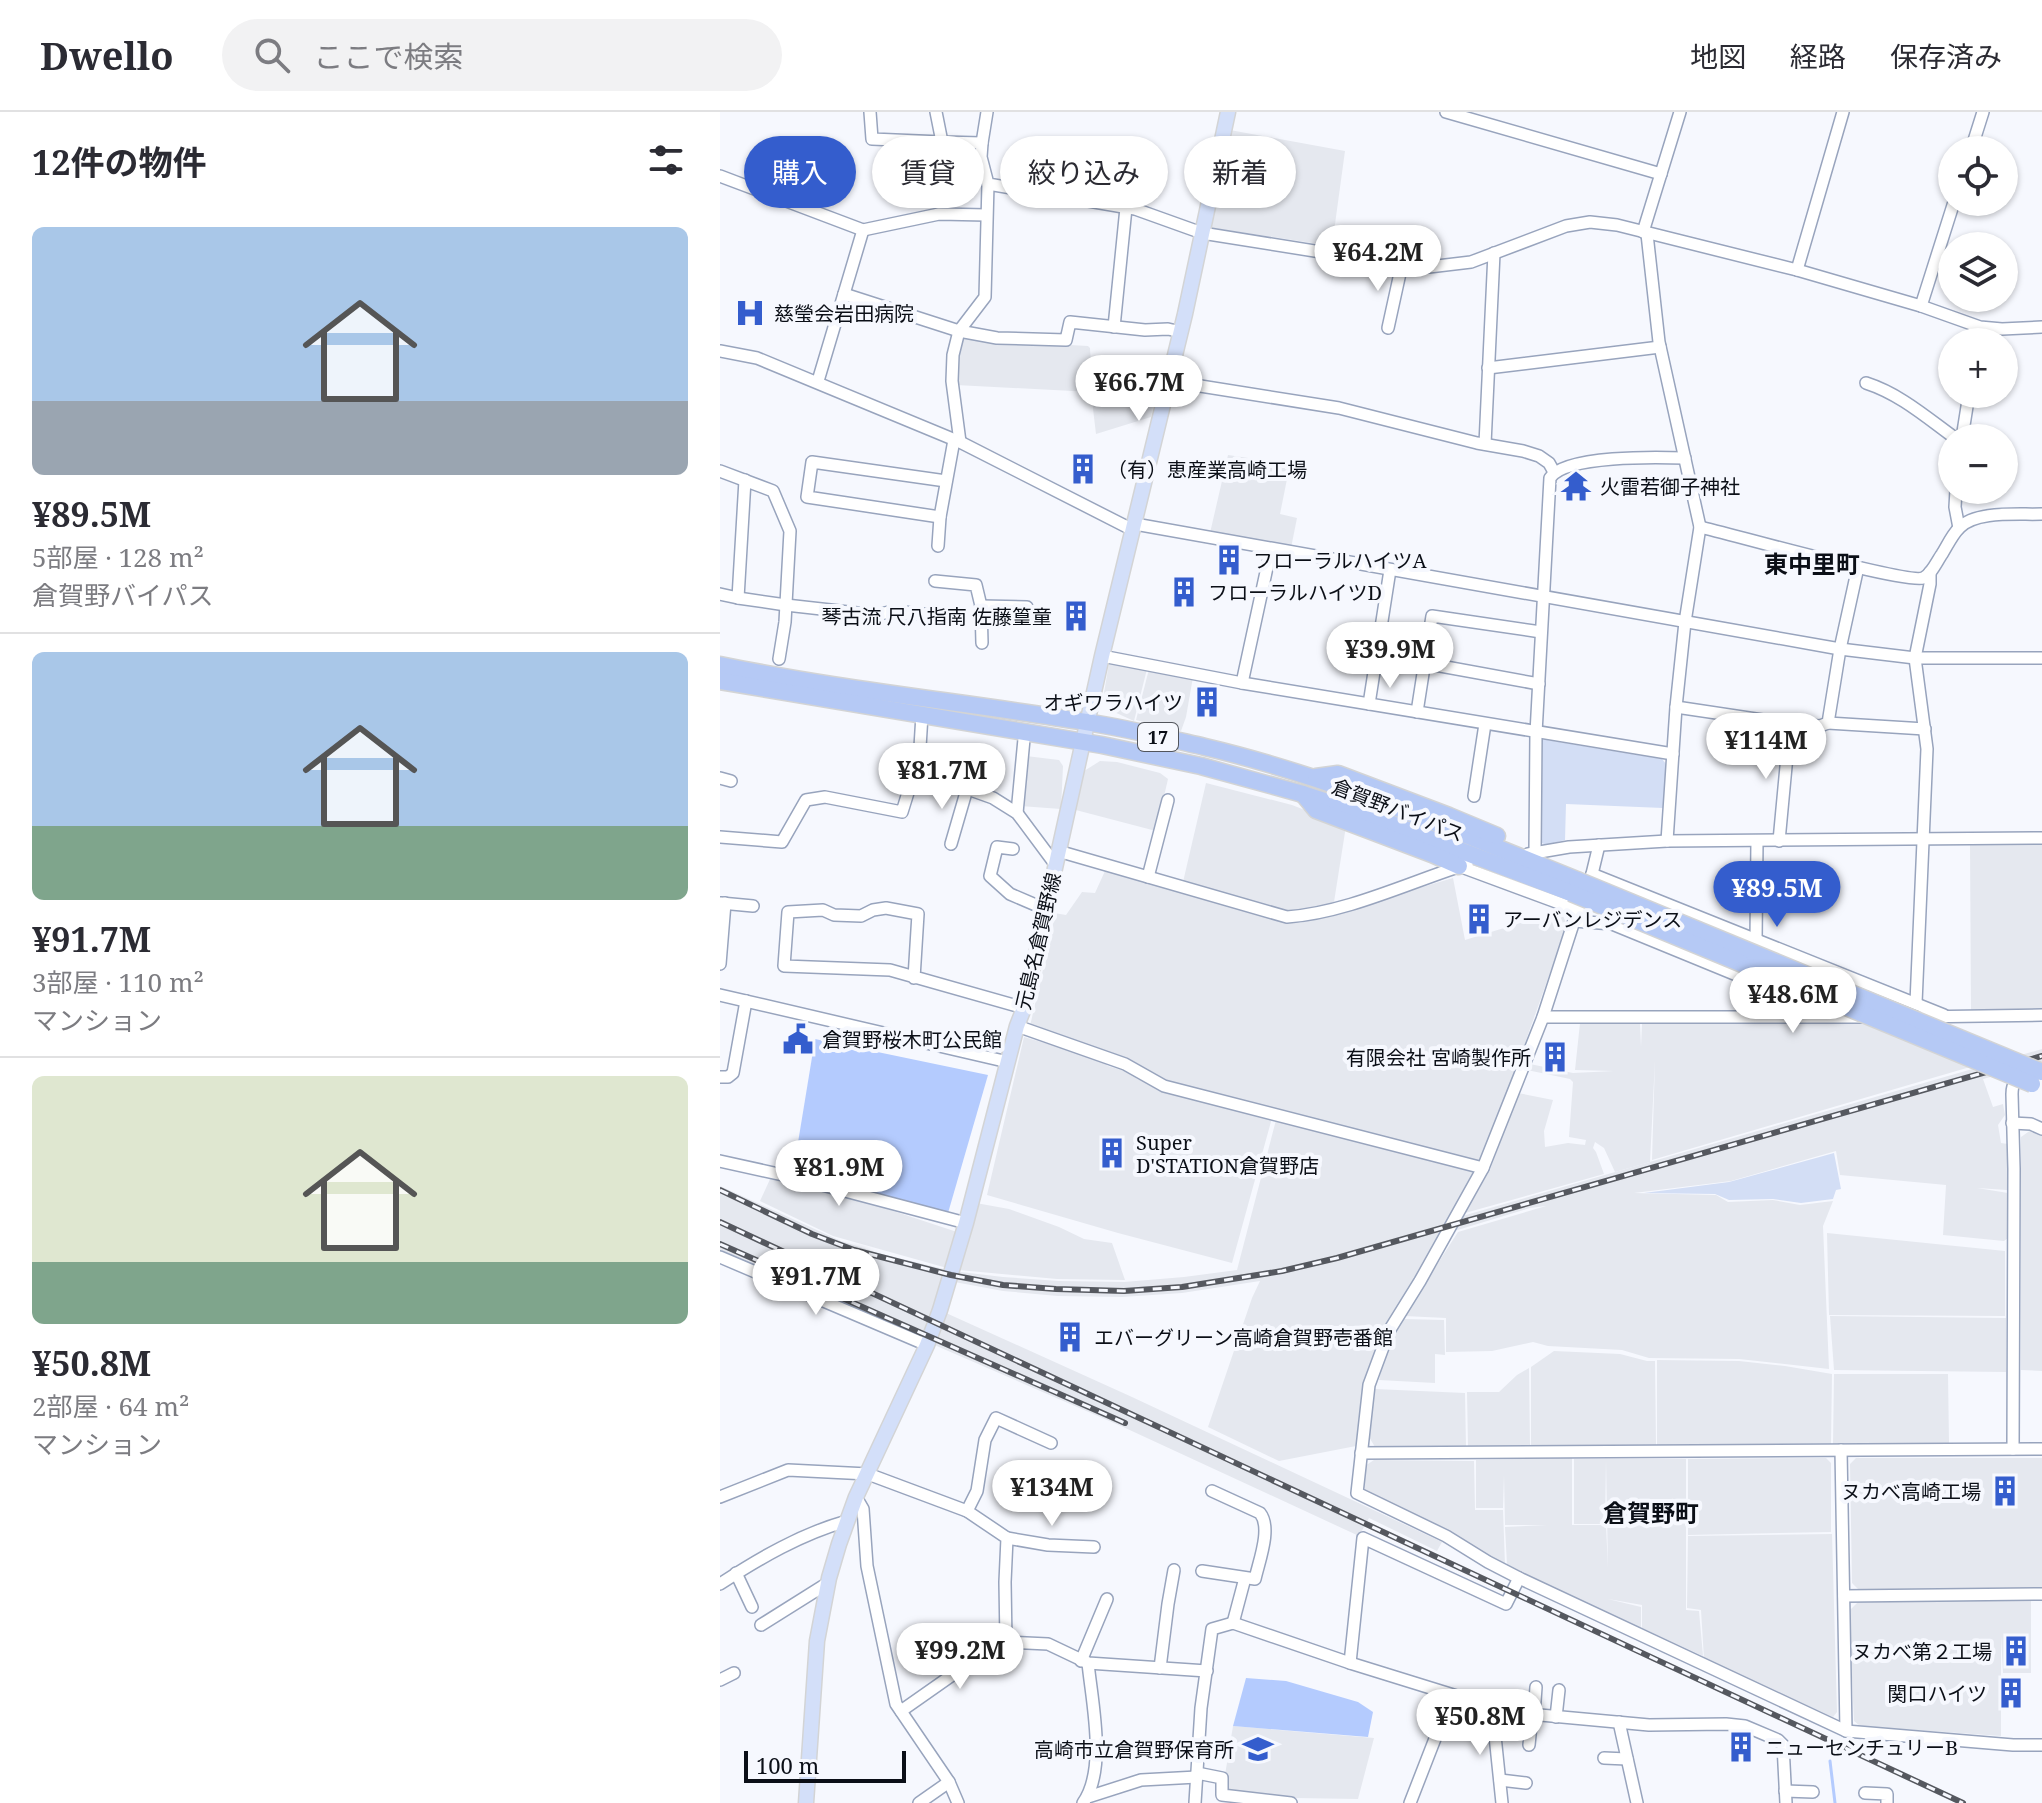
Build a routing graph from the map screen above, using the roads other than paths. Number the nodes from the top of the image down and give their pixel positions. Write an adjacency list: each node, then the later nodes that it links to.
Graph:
1 (870, 112): 12 (street)
2 (936, 112): 9 (street)
3 (987, 112): 10 (street)
4 (1228, 112): 22 (main road, 元島名倉賀野線)
5 (1446, 112): 14 (street)
6 (1680, 112): 14 (street)
7 (1843, 112): 26 (street)
8 (1983, 112): 11 (street)
9 (941, 136)
10 (983, 136)
11 (1975, 136)
12 (872, 139)
13 (984, 169): 16 (street)
14 (1661, 174): 23 (street)
15 (720, 176): 21 (street)
16 (988, 184): 17 (street); 19 (street)
17 (1000, 186)
18 (1126, 208): 22 (street); 29 (street)
19 (986, 215): 21 (street); 33 (street)
20 (1950, 216): 28 (street)
21 (863, 230): 27 (street)
22 (1202, 233): 25 (street); 34 (main road, 元島名倉賀野線)
23 (1645, 233): 24 (street); 26 (street); 35 (street)
24 (1494, 253): 25 (street); 37 (street)
25 (1402, 264): 32 (street)
26 (1797, 270): 28 (street)
27 (844, 294): 33 (street); 38 (street)
28 (1921, 306): 30 (street)
29 (1114, 327): 33 (street); 34 (street)
30 (1980, 327): 31 (street)
31 (2042, 327)
32 (1388, 328)
33 (959, 331): 42 (street)
34 (1181, 332): 39 (main road, 元島名倉賀野線)
35 (1660, 347): 37 (street); 44 (street)
36 (720, 351): 38 (street)
37 (1488, 368): 43 (street)
38 (818, 381): 42 (street)
39 (1169, 381): 43 (street); 52 (main road, 元島名倉賀野線)
40 (1866, 383): 41 (street)
41 (1938, 425)
42 (957, 441): 48 (street); 52 (street)
43 (1485, 444): 46 (street)
44 (1685, 458): 46 (street); 53 (street)
45 (720, 471): 47 (street)
46 (1554, 472): 62 (street)
47 (745, 480): 63 (street); 64 (street)
48 (946, 481): 51 (street); 51 (street)
49 (1955, 504): 54 (street)
50 (2042, 514): 54 (street)
51 (940, 517): 55 (street)
52 (1134, 527): 56 (street); 72 (main road, 元島名倉賀野線)
53 (1700, 527): 57 (street); 68 (street)
54 (1959, 528): 59 (street)
55 (938, 546)
56 (1271, 549): 58 (street); 79 (street)
57 (1858, 567): 59 (street); 71 (street)
58 (1390, 570): 62 (street); 81 (street)
59 (1930, 572): 73 (street)
60 (935, 581): 65 (street)
61 (720, 594): 63 (street)
62 (1543, 597): 68 (street); 69 (street)
63 (738, 598): 64 (street)
64 (786, 605): 67 (street); 75 (street)
65 (981, 606): 66 (street); 70 (street)
66 (1027, 607)
67 (932, 615)
68 (1685, 622): 71 (street); 82 (street)
69 (1541, 632): 76 (street); 80 (street)
70 (982, 643)
71 (1840, 649): 73 (street); 86 (street)
72 (1102, 656): 79 (street); 85 (main road, 元島名倉賀野線)
73 (1915, 658): 74 (street); 89 (street)
74 (2042, 658)
75 (779, 659)
76 (1424, 663): 80 (street); 83 (street)
77 (720, 665): 85 (highway, 倉賀野バイパス / 17)
78 (720, 681): 84 (highway, 倉賀野バイパス / 17)
79 (1242, 683): 81 (street)
80 (1539, 684): 90 (street)
81 (1369, 704): 83 (street)
82 (1676, 707): 88 (street); 93 (street)
83 (1417, 712): 87 (street)
84 (922, 715): 92 (highway, 倉賀野バイパス / 17); 94 (street)
85 (1088, 722): 92 (main road, 元島名倉賀野線); 95 (highway, 倉賀野バイパス / 17)
86 (1828, 723): 88 (street); 89 (street)
87 (1485, 724): 90 (street); 98 (street)
88 (1790, 724): 106 (street)
89 (1925, 729): 103 (street)
90 (1536, 733): 93 (street); 110 (street)
91 (1024, 739): 100 (street)
92 (1083, 742): 97 (highway, 倉賀野バイパス / 17); 111 (main road, 元島名倉賀野線)
93 (1673, 754): 104 (street)
94 (920, 769): 96 (street); 101 (street)
95 (1310, 777): 110 (highway); 114 (highway, 倉賀野バイパス / 17)
96 (967, 789): 100 (street); 107 (street)
97 (1303, 794): 112 (highway); 114 (highway, 倉賀野バイパス / 17)
98 (1474, 796)
99 (1168, 800): 113 (street)
100 (1017, 813): 111 (street)
101 (720, 837)
102 (2042, 838): 103 (street)
103 (1924, 840): 106 (street); 125 (street)
104 (1667, 841): 105 (street); 108 (street)
105 (1757, 841): 106 (street); 119 (street)
106 (1779, 841)
107 (951, 844)
108 (1599, 845): 110 (street); 114 (street)
109 (1013, 849): 117 (street)
110 (1532, 853)
111 (1057, 858): 113 (street); 117 (main road, 元島名倉賀野線)
112 (1463, 865): 113 (street); 118 (street)
113 (1148, 877)
114 (1580, 882): 118 (street); 119 (street); 133 (highway, 倉賀野バイパス / 17, bridge)
115 (722, 903): 116 (street); 120 (street)
116 (753, 906)
117 (1045, 909): 126 (main road, 元島名倉賀野線)
118 (1576, 915): 122 (street); 128 (street)
119 (1756, 941): 125 (street)
120 (720, 964)
121 (914, 978): 121 (street); 126 (street)
122 (1756, 983)
123 (720, 995): 124 (street)
124 (746, 1001): 131 (street); 132 (street)
125 (1916, 1003): 129 (street)
126 (1024, 1008): 130 (main road, 元島名倉賀野線)
127 (2042, 1015): 129 (street)
128 (1543, 1017): 129 (street); 137 (street)
129 (1948, 1017)
130 (1017, 1026): 131 (main road, 元島名倉賀野線); 137 (street)
131 (1008, 1062): 138 (main road, 元島名倉賀野線)
132 (720, 1077)
133 (2039, 1079): 134 (street)
134 (2012, 1123): 135 (street); 142 (street)
135 (2042, 1129)
136 (720, 1161): 138 (street)
137 (1483, 1168): 145 (street)
138 (966, 1223): 140 (main road, 元島名倉賀野線)
139 (720, 1257): 140 (street)
140 (927, 1345): 146 (main road, 元島名倉賀野線)
141 (1051, 1443): 150 (street)
142 (2013, 1449): 143 (street); 144 (street)
143 (2042, 1449)
144 (1841, 1450): 145 (street); 162 (street)
145 (1361, 1453): 158 (street)
146 (868, 1474): 148 (street); 149 (main road, 元島名倉賀野線); 150 (street)
147 (1212, 1491): 157 (street)
148 (720, 1497)
149 (856, 1497): 151 (main road, 元島名倉賀野線); 178 (street)
150 (967, 1511): 152 (street)
151 (847, 1521): 156 (street); 159 (main road, 元島名倉賀野線)
152 (1007, 1538): 153 (street); 167 (street)
153 (1094, 1547)
154 (1174, 1570): 170 (street)
155 (1202, 1571): 157 (street)
156 (736, 1573): 160 (street); 164 (street)
157 (1245, 1578): 165 (street)
158 (1519, 1578): 169 (street); 182 (street)
159 (828, 1583): 166 (street); 195 (main road, 元島名倉賀野線)
160 (720, 1584)
161 (2042, 1594): 162 (street)
162 (1844, 1596): 182 (street)
163 (1107, 1599): 168 (street)
164 (752, 1607)
165 (1233, 1623): 169 (street); 171 (street)
166 (761, 1625)
167 (1006, 1642): 168 (street); 178 (street)
168 (1084, 1662): 170 (street); 194 (street)
169 (1350, 1663): 176 (street)
170 (1160, 1668): 171 (street)
171 (1207, 1671): 187 (street)
172 (734, 1673): 173 (street)
173 (720, 1680)
174 (1536, 1687): 179 (street)
175 (1559, 1690): 180 (street)
176 (1458, 1697): 177 (street); 200 (street)
177 (1492, 1707): 179 (street); 188 (street)
178 (901, 1711): 189 (street)
179 (1533, 1715): 180 (street); 183 (street)
180 (1556, 1717): 181 (street)
181 (1619, 1722): 186 (street); 193 (street)
182 (1846, 1731): 184 (street)
183 (1529, 1745)
184 (2042, 1745)
185 (1604, 1758): 186 (street)
186 (1627, 1759): 202 (street)
187 (1197, 1775): 194 (street); 198 (street); 199 (street)
188 (1500, 1780): 190 (street); 201 (street)
189 (949, 1782): 196 (street); 197 (street)
190 (1526, 1783)
191 (1813, 1792): 193 (street)
192 (1865, 1793): 203 (street)
193 (1786, 1797)
194 (1086, 1800)
195 (806, 1803)
196 (919, 1803)
197 (958, 1803)
198 (1195, 1803)
199 (1291, 1803)
200 (1410, 1803)
201 (1502, 1803)
202 (1637, 1803)
203 (1887, 1803)

